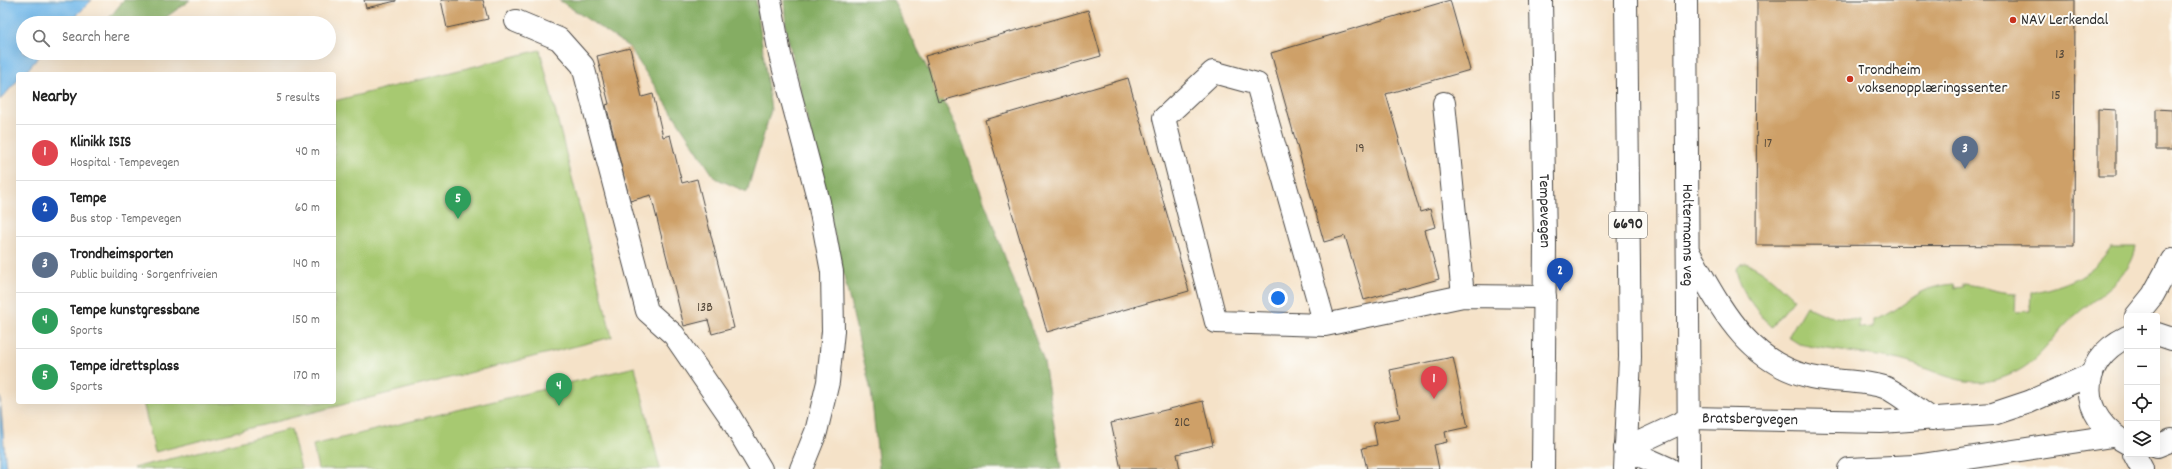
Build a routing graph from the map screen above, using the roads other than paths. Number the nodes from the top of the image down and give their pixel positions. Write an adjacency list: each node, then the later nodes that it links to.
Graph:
1 (770, 0): 25 (main road)
2 (1542, 0): 10 (main road, Tempevegen)
3 (1626, 0): 23 (main road, 6690)
4 (1686, 0): 7 (main road, Holtermanns veg)
5 (516, 21): 24 (main road)
6 (1444, 102): 9 (main road)
7 (1688, 251): 17 (main road, Holtermanns veg); 18 (main road)
8 (2172, 260): 11 (main road)
9 (1463, 296): 10 (main road); 12 (main road)
10 (1545, 297): 26 (main road, Tempevegen)
11 (2138, 313)
12 (1325, 325): 12 (main road)
13 (2123, 335): 16 (main road)
14 (2160, 335): 15 (main road)
15 (2172, 339)
16 (2092, 374): 18 (main road, Bratsbergvegen); 19 (main road)
17 (1690, 418): 18 (main road, Bratsbergvegen); 23 (main road, Bratsbergvegen); 28 (main road, Holtermanns veg)
18 (1932, 419)
19 (2120, 439): 29 (main road)
20 (2172, 440): 21 (main road)
21 (2160, 445)
22 (2136, 457): 30 (main road)
23 (1625, 459): 27 (main road)
24 (761, 469)
25 (801, 469)
26 (1542, 469)
27 (1670, 469)
28 (1689, 469)
29 (1849, 469)
30 (2142, 469)

